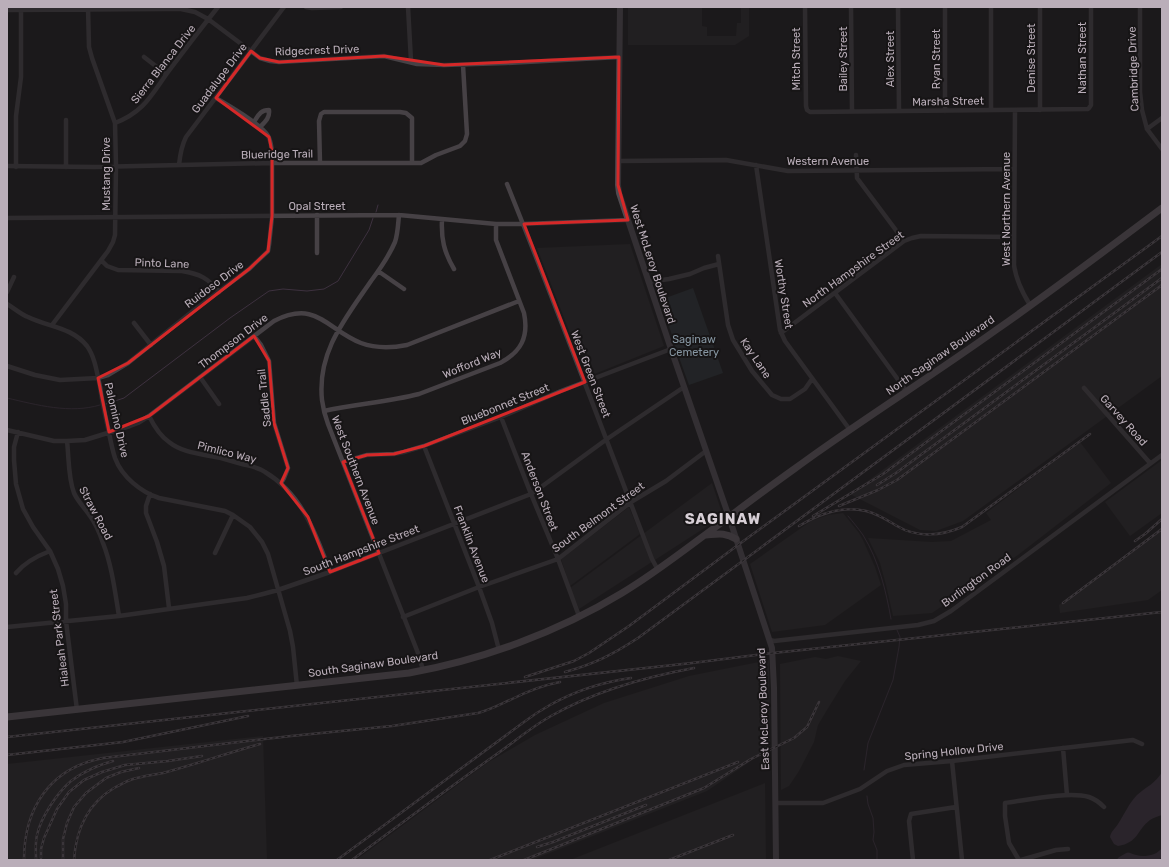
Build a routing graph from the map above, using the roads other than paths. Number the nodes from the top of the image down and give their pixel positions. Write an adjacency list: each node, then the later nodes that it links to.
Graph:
1 (218, 7): 18 (street, Sierra Blanca Drive)
2 (284, 7): 19 (street, Guadalupe Drive)
3 (306, 7): 4 (street)
4 (341, 7)
5 (408, 7): 22 (street)
6 (620, 7): 21 (main road, West McLeroy Boulevard)
7 (805, 7): 27 (street, Mitch Street)
8 (852, 7): 31 (street, Bailey Street)
9 (898, 7): 32 (street, Alex Street)
10 (945, 7): 33 (street, Ryan Street)
11 (991, 7): 28 (street)
12 (1040, 7): 30 (street, Denise Street)
13 (1091, 7): 26 (street, Nathan Street)
14 (1140, 7): 39 (street, Cambridge Drive)
15 (88, 9): 17 (street, Ridgecrest Drive); 18 (street, Ridgecrest Drive); 37 (street, Mustang Drive)
16 (7, 10): 17 (street, Ridgecrest Drive)
17 (21, 10): 49 (street)
18 (208, 19): 19 (street, Ridgecrest Drive); 24 (street, Sierra Blanca Drive)
19 (251, 51): 22 (street, Ridgecrest Drive); 25 (street, Guadalupe Drive)
20 (144, 57): 24 (street)
21 (619, 57): 23 (street, Ridgecrest Drive); 42 (main road, West McLeroy Boulevard)
22 (411, 61): 23 (street, Ridgecrest Drive)
23 (463, 65): 45 (street, Blueridge Trail)
24 (166, 74): 37 (street, Sierra Blanca Drive)
25 (216, 98): 36 (street, Ruidoso Drive); 46 (street, Guadalupe Drive)
26 (1089, 108): 30 (street, Marsha Street)
27 (807, 110): 31 (street, Marsha Street)
28 (991, 110): 29 (street, Marsha Street); 33 (street, Marsha Street)
29 (1015, 110): 30 (street, Marsha Street); 52 (street, West Northern Avenue)
30 (1040, 110)
31 (852, 111): 32 (street, Marsha Street)
32 (899, 111): 33 (street, Marsha Street)
33 (945, 111)
34 (1162, 118): 39 (street)
35 (66, 120): 50 (street)
36 (254, 122): 38 (street, Ruidoso Drive); 38 (street)
37 (115, 123): 51 (street, Mustang Drive)
38 (259, 128): 43 (street, Ruidoso Drive)
39 (1148, 129): 40 (street, Cambridge Drive)
40 (1162, 149)
41 (856, 155): 53 (street)
42 (618, 161): 47 (street, Western Avenue); 62 (main road, West McLeroy Boulevard)
43 (272, 163): 44 (street, Blueridge Trail); 46 (street, Blueridge Trail); 58 (street, Ruidoso Drive)
44 (320, 163): 45 (street, Blueridge Trail); 45 (street)
45 (412, 163)
46 (180, 165): 51 (street, Blueridge Trail)
47 (756, 165): 53 (street, Western Avenue); 85 (street, Worthy Street)
48 (7, 166): 49 (street, Blueridge Trail)
49 (16, 166): 50 (street, Blueridge Trail)
50 (66, 166): 51 (street, Blueridge Trail)
51 (116, 166): 59 (street, Mustang Drive)
52 (1014, 169): 53 (street, Western Avenue); 65 (street, West Northern Avenue)
53 (856, 170): 66 (street)
54 (507, 184): 64 (street, West Green Street)
55 (1162, 208): 81 (main road, North Saginaw Boulevard)
56 (317, 215): 57 (street, Opal Street); 58 (street, Opal Street); 67 (street)
57 (399, 215): 61 (street, Opal Street); 72 (street, West Southern Avenue)
58 (272, 216): 59 (street, Opal Street); 77 (street, Ruidoso Drive)
59 (115, 217): 60 (street, Opal Street); 69 (street, Mustang Drive)
60 (7, 218)
61 (442, 219): 63 (street, Opal Street); 71 (street)
62 (628, 220): 64 (street, Opal Street); 74 (main road, West McLeroy Boulevard)
63 (496, 224): 64 (street, Opal Street); 79 (street, Wofford Way)
64 (524, 224): 93 (street, West Green Street)
65 (1014, 237): 66 (street, North Hampshire Street); 81 (street, West Northern Avenue)
66 (904, 241): 78 (street, North Hampshire Street)
67 (317, 253)
68 (718, 256): 70 (street, Kay Lane)
69 (101, 260): 77 (street, Pinto Lane); 83 (street, Mustang Drive)
70 (719, 264): 74 (street); 92 (street, Kay Lane)
71 (454, 269)
72 (378, 271): 75 (street); 84 (street, West Southern Avenue)
73 (14, 277): 76 (street)
74 (648, 282): 88 (main road, West McLeroy Boulevard)
75 (404, 289)
76 (7, 292)
77 (219, 292): 87 (street, Ruidoso Drive)
78 (835, 293): 85 (street, North Hampshire Street); 96 (street)
79 (519, 301): 84 (street, Thompson Drive); 98 (street, Wofford Way)
80 (7, 304): 83 (street, Palomino Drive)
81 (1030, 305): 96 (main road, North Saginaw Boulevard)
82 (134, 323): 87 (street)
83 (52, 325): 90 (street, Palomino Drive)
84 (338, 330): 86 (street, Thompson Drive); 98 (street, West Southern Avenue)
85 (781, 333): 92 (street, Worthy Street)
86 (254, 336): 91 (street, Thompson Drive); 112 (street, Saddle Trail)
87 (151, 345): 90 (street, Ruidoso Drive)
88 (671, 349): 93 (street, Bluebonnet Street); 94 (main road, West McLeroy Boulevard)
89 (7, 366): 90 (street, Ruidoso Drive)
90 (98, 378): 104 (street, Palomino Drive)
91 (200, 378): 97 (street); 99 (street, Thompson Drive)
92 (812, 379): 102 (street, Worthy Street)
93 (585, 382): 100 (street, Bluebonnet Street); 105 (street, West Green Street)
94 (684, 387): 105 (street, South Hampshire Street); 108 (main road, West McLeroy Boulevard)
95 (1084, 388): 111 (street, Garvey Road)
96 (907, 392): 102 (main road, North Saginaw Boulevard)
97 (218, 404)
98 (324, 411): 110 (street, West Southern Avenue)
99 (149, 416): 104 (street, Thompson Drive); 112 (street, Pimlico Way)
100 (501, 417): 107 (street, Bluebonnet Street); 114 (street, Anderson Street)
101 (7, 430): 103 (street, Thompson Drive)
102 (850, 430): 117 (main road, North Saginaw Boulevard)
103 (18, 432): 106 (street, Thompson Drive); 121 (street, Hialeah Park Street)
104 (109, 432): 106 (street, Thompson Drive); 113 (street, Palomino Drive)
105 (607, 440): 114 (street, South Hampshire Street); 115 (street, West Green Street)
106 (67, 441): 131 (street, Straw Road)
107 (424, 446): 110 (street, Bluebonnet Street); 118 (street, Franklin Avenue)
108 (706, 450): 115 (street, South Belmont Street); 117 (main road, West McLeroy Boulevard)
109 (1162, 455): 111 (street, Burlington Road)
110 (343, 462): 123 (street, West Southern Avenue)
111 (1150, 463): 136 (street, Burlington Road)
112 (281, 483): 126 (street, Pimlico Way)
113 (150, 494): 116 (street, Palomino Drive); 130 (street)
114 (531, 494): 118 (street, South Hampshire Street); 124 (street, Anderson Street)
115 (631, 502): 124 (street, South Belmont Street); 125 (street, West Green Street)
116 (233, 515): 122 (street); 129 (street, Palomino Drive)
117 (729, 517): 119 (main road, South Saginaw Boulevard); 120 (main road, East McLeroy Boulevard)
118 (454, 523): 123 (street, South Hampshire Street); 128 (street, Franklin Avenue)
119 (706, 534): 120 (main road); 125 (main road, South Saginaw Boulevard)
120 (736, 539): 136 (main road, East McLeroy Boulevard)
121 (50, 551): 127 (street); 134 (street, Hialeah Park Street)
122 (215, 553)
123 (379, 553): 126 (street, South Hampshire Street); 133 (street, West Southern Avenue)
124 (558, 559): 128 (street, South Belmont Street); 132 (street, Anderson Street)
125 (658, 570): 132 (main road, South Saginaw Boulevard)
126 (330, 572): 129 (street, South Hampshire Street)
127 (16, 573)
128 (479, 587): 133 (street, South Belmont Street); 137 (street, Franklin Avenue)
129 (278, 590): 130 (street, South Hampshire Street); 139 (street, Palomino Drive)
130 (169, 608): 131 (street, South Hampshire Street)
131 (119, 616): 134 (street, South Hampshire Street)
132 (579, 616): 137 (main road, South Saginaw Boulevard)
133 (403, 617): 138 (street, West Southern Avenue)
134 (66, 621): 135 (street, South Hampshire Street); 140 (street, Hialeah Park Street)
135 (7, 627)
136 (770, 640): 146 (main road, East McLeroy Boulevard)
137 (499, 650): 138 (main road, South Saginaw Boulevard)
138 (423, 670): 139 (main road, South Saginaw Boulevard)
139 (297, 686): 140 (main road, South Saginaw Boulevard)
140 (77, 710): 141 (main road, South Saginaw Boulevard)
141 (7, 717)
142 (1142, 744): 143 (street, Spring Hollow Drive)
143 (1063, 748): 144 (street, Spring Hollow Drive); 145 (street)
144 (952, 761): 146 (street, Spring Hollow Drive); 147 (street)
145 (1067, 795): 148 (street); 153 (street)
146 (776, 803): 150 (main road, East McLeroy Boulevard)
147 (956, 807): 151 (street); 152 (street)
148 (1104, 808)
149 (1068, 849): 153 (street)
150 (776, 860)
151 (913, 860)
152 (962, 860)
153 (1020, 860)

